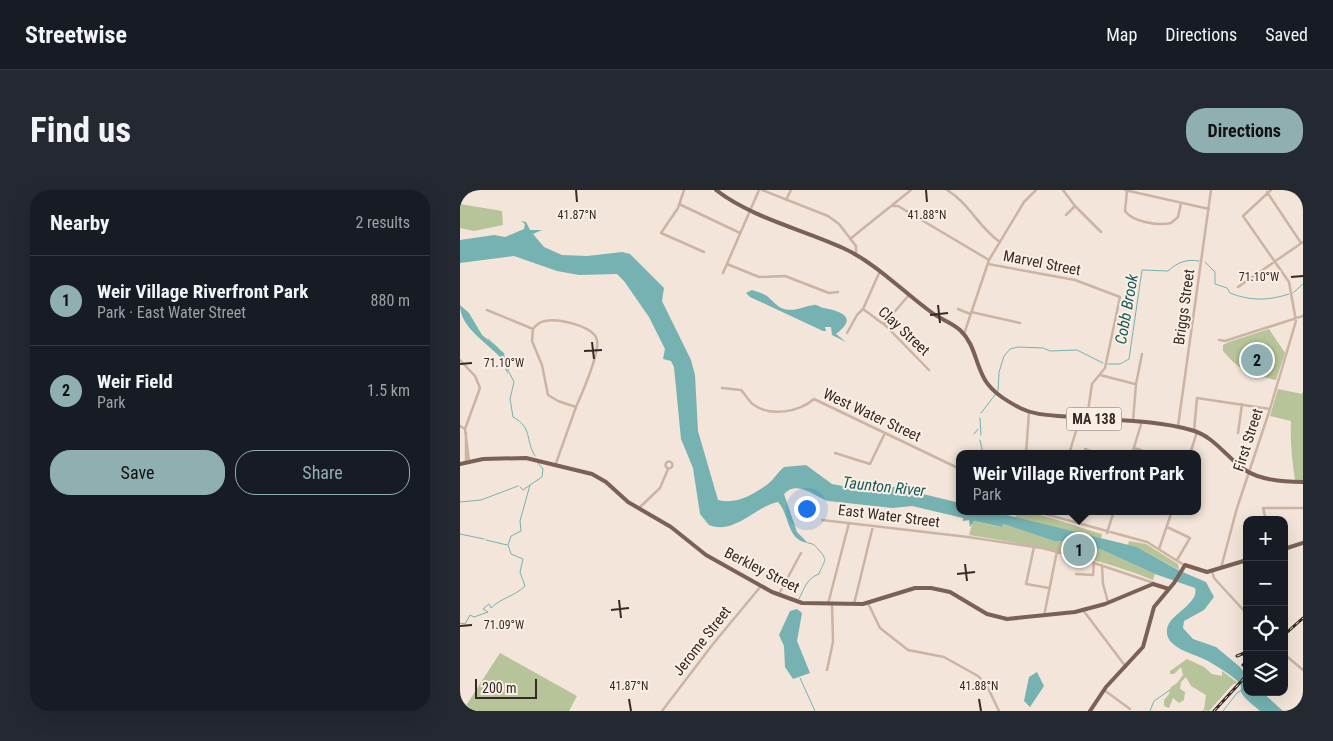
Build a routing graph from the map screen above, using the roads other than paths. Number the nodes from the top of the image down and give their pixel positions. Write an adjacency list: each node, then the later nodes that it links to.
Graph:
1 (684, 190): 13 (street)
2 (716, 190): 17 (main road, MA 138)
3 (760, 190): 12 (street); 17 (street)
4 (791, 190): 12 (street)
5 (911, 190): 15 (street)
6 (947, 190): 23 (street)
7 (1036, 190): 23 (street)
8 (1064, 190): 16 (street)
9 (1126, 190): 14 (street); 14 (street)
10 (1211, 190): 18 (street, Briggs Street)
11 (1269, 191): 24 (street); 27 (street)
12 (786, 200): 22 (street)
13 (679, 204): 21 (street); 25 (street)
14 (1181, 204): 18 (street)
15 (891, 206): 22 (street); 28 (street)
16 (1075, 206): 19 (street); 20 (street)
17 (750, 209): 21 (street); 26 (main road, MA 138)
18 (1209, 209): 62 (street, Briggs Street)
19 (1066, 215)
20 (1101, 232)
21 (740, 233): 29 (street)
22 (850, 238): 26 (street)
23 (1000, 242): 28 (street)
24 (1302, 242): 27 (street)
25 (704, 252)
26 (856, 254): 30 (main road, MA 138)
27 (1275, 261): 32 (street); 40 (street)
28 (988, 262): 38 (street); 50 (street, Marvel Street)
29 (727, 264): 31 (street); 33 (street)
30 (880, 271): 34 (main road, MA 138); 35 (street)
31 (723, 273)
32 (1238, 287)
33 (838, 292)
34 (909, 295): 42 (street); 45 (main road, MA 138)
35 (863, 309): 42 (street, Clay Street); 44 (street)
36 (958, 309): 38 (street)
37 (487, 310): 43 (street)
38 (971, 313): 41 (street); 45 (street)
39 (1303, 316): 40 (street)
40 (1296, 318): 46 (street); 55 (street, First Street)
41 (1020, 323)
42 (884, 324): 49 (street, Clay Street)
43 (533, 329): 54 (street); 54 (street)
44 (847, 333)
45 (964, 334): 56 (main road, MA 138)
46 (1219, 340)
47 (1142, 354): 51 (street)
48 (460, 360): 63 (street)
49 (929, 370)
50 (1100, 375): 51 (street); 58 (street)
51 (1136, 384): 59 (street)
52 (722, 388): 65 (street, West Water Street)
53 (1242, 404): 55 (street); 64 (street); 66 (street)
54 (576, 407): 75 (street)
55 (1270, 409): 78 (street, First Street)
56 (1029, 412): 57 (main road, MA 138); 68 (street)
57 (1080, 418): 58 (main road, MA 138); 69 (street)
58 (1087, 418): 59 (main road, MA 138)
59 (1133, 421): 60 (main road, MA 138)
60 (1142, 421): 62 (main road, MA 138); 67 (street)
61 (460, 426): 63 (street)
62 (1178, 427): 64 (main road, MA 138)
63 (465, 429): 73 (street)
64 (1195, 431): 71 (street); 78 (main road, MA 138)
65 (885, 433): 72 (street); 76 (street, West Water Street)
66 (1238, 433)
67 (1134, 448): 70 (street)
68 (1026, 450)
69 (1070, 450)
70 (1140, 450)
71 (1191, 450)
72 (835, 453)
73 (468, 462): 74 (main road, Berkley Street); 75 (main road, Berkley Street)
74 (460, 464)
75 (556, 466): 80 (main road, Berkley Street)
76 (956, 467)
77 (668, 469): 80 (street)
78 (1250, 473): 79 (main road, MA 138); 103 (street, First Street)
79 (1303, 482)
80 (639, 508): 107 (main road, Berkley Street)
81 (1303, 508): 86 (street)
82 (1046, 515): 85 (street)
83 (1113, 515): 91 (street)
84 (1171, 515): 90 (street)
85 (1049, 516): 91 (street)
86 (1265, 516)
87 (822, 520): 88 (street, East Water Street)
88 (849, 523): 89 (street, East Water Street); 113 (street)
89 (873, 526): 93 (street, East Water Street); 114 (street)
90 (1167, 527): 95 (street); 98 (street)
91 (1107, 533): 95 (street)
92 (1303, 543): 94 (main road)
93 (1034, 547): 96 (street, East Water Street); 108 (street)
94 (1288, 547)
95 (1159, 549): 98 (street)
96 (1057, 552): 100 (street, East Water Street); 108 (street)
97 (801, 553): 110 (street)
98 (1176, 560): 102 (street)
99 (1244, 561): 103 (main road)
100 (1094, 562): 101 (street, East Water Street); 105 (street)
101 (1102, 565): 106 (street, East Water Street); 111 (street)
102 (1185, 565): 104 (main road); 109 (main road)
103 (1221, 568): 104 (main road)
104 (1212, 571): 116 (street)
105 (1076, 574)
106 (1157, 584): 109 (main road, East Water Street); 111 (main road, Berkley Street)
107 (761, 586): 110 (main road, Berkley Street); 124 (street, Jerome Street)
108 (1050, 588): 117 (street)
109 (1168, 590): 119 (main road)
110 (778, 595): 113 (main road, Berkley Street)
111 (1108, 602): 115 (main road, Berkley Street)
112 (868, 603): 114 (main road, Berkley Street); 117 (main road, Berkley Street); 125 (street)
113 (830, 604): 114 (main road, Berkley Street); 120 (street)
114 (854, 604)
115 (1083, 610): 117 (main road, Berkley Street); 119 (street)
116 (1243, 610)
117 (1044, 616)
118 (1288, 657): 121 (street)
119 (1126, 666): 122 (main road)
120 (827, 670)
121 (1303, 670)
122 (1104, 690): 123 (street); 126 (main road)
123 (1130, 709)
124 (662, 711)
125 (999, 711)
126 (1090, 711)

